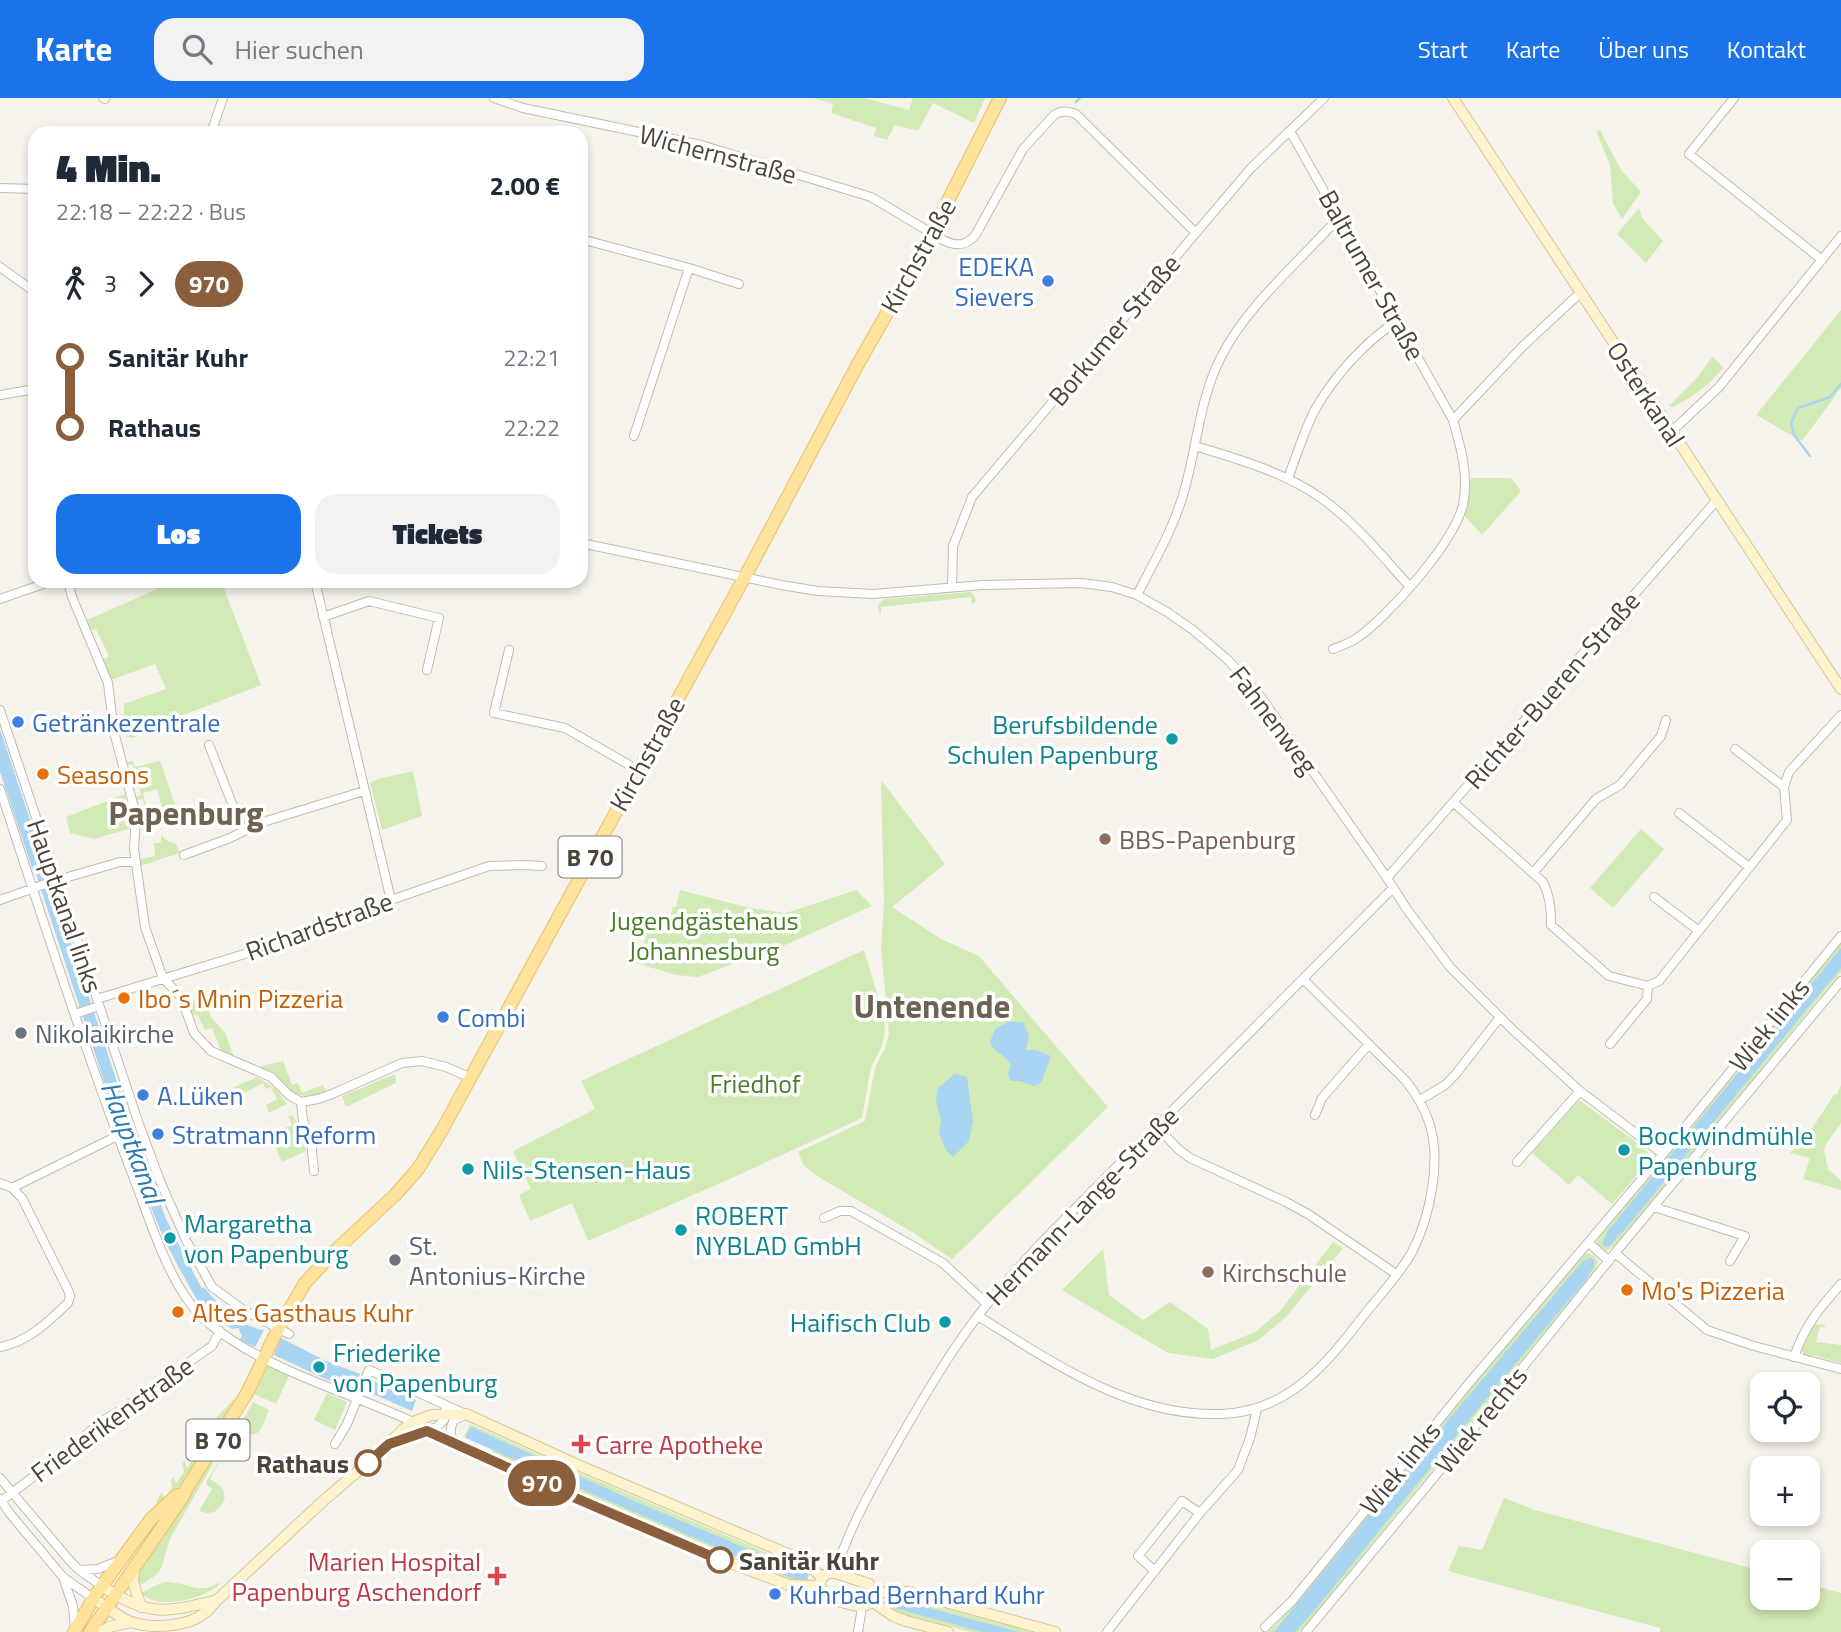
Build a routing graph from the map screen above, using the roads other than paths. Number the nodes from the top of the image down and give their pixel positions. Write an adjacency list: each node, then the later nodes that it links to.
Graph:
1 (223, 98): 7 (street)
2 (494, 98): 12 (street, Wichernstraße)
3 (998, 98): 12 (main road, Kirchstraße / B 70)
4 (1324, 98): 8 (street, Borkumer Straße)
5 (1453, 98): 21 (street, Osterkanal)
6 (1734, 98): 16 (street)
7 (212, 126)
8 (1290, 131): 11 (street, Baltrumer Straße); 13 (street, Borkumer Straße)
9 (0, 188): 10 (street)
10 (28, 189)
11 (1342, 221): 22 (street, Baltrumer Straße); 28 (street)
12 (932, 233): 13 (street, Wichernstraße); 32 (main road, Kirchstraße / B 70)
13 (1196, 233): 33 (street, Borkumer Straße)
14 (1841, 236): 16 (street)
15 (588, 241): 18 (street)
16 (1822, 261): 26 (street)
17 (0, 268): 20 (street)
18 (689, 268): 19 (street); 27 (street)
19 (739, 284)
20 (28, 287)
21 (1580, 293): 25 (street); 26 (street, Osterkanal)
22 (1397, 321): 25 (street, Baltrumer Straße); 29 (street)
23 (28, 390): 24 (street)
24 (0, 395)
25 (1453, 420): 34 (street, Baltrumer Straße)
26 (1671, 432): 30 (street, Osterkanal)
27 (634, 436)
28 (1195, 446): 29 (street); 38 (street)
29 (1288, 478): 34 (street)
30 (1716, 501): 44 (street, Osterkanal); 54 (street, Richter-Bueren-Straße)
31 (588, 544): 32 (street, Fahnenweg)
32 (744, 576): 33 (street, Fahnenweg); 50 (main road, Kirchstraße / B 70)
33 (952, 587): 38 (street, Fahnenweg)
34 (1410, 587): 41 (street, Baltrumer Straße)
35 (32, 588): 39 (street)
36 (70, 588): 59 (street)
37 (317, 588): 40 (street)
38 (1137, 595): 63 (street, Fahnenweg)
39 (0, 599)
40 (323, 617): 43 (street); 53 (street)
41 (1333, 649)
42 (509, 650): 50 (street)
43 (426, 670)
44 (1841, 688)
45 (0, 710): 64 (street, Hauptkanal links)
46 (1841, 715): 51 (street)
47 (1666, 720): 62 (street)
48 (209, 745): 57 (street)
49 (1735, 749): 51 (street)
50 (638, 770): 81 (main road, Kirchstraße / B 70)
51 (1784, 788): 61 (street)
52 (0, 789): 56 (street)
53 (364, 791): 57 (street); 69 (street)
54 (1454, 803): 62 (street); 63 (street, Richter-Bueren-Straße)
55 (1679, 813): 61 (street)
56 (4, 816): 65 (street)
57 (243, 831): 58 (street)
58 (184, 855)
59 (136, 862): 64 (street); 72 (street)
60 (542, 866): 69 (street, Richardstraße)
61 (1749, 867): 70 (street)
62 (1534, 873): 75 (street)
63 (1387, 878): 66 (street, Fahnenweg)
64 (54, 881): 65 (street); 76 (street, Hauptkanal links)
65 (35, 887): 68 (street); 77 (street)
66 (1393, 888): 73 (street, Hermann-Lange-Straße); 78 (street, Fahnenweg)
67 (1654, 897): 70 (street)
68 (0, 900)
69 (391, 900): 72 (street, Richardstraße)
70 (1699, 931): 75 (street)
71 (1841, 936): 88 (street, Wiek links)
72 (163, 978): 76 (street, Richardstraße); 84 (street)
73 (1303, 979): 79 (street); 86 (street, Hermann-Lange-Straße)
74 (1841, 981): 93 (street, Wiek rechts)
75 (1647, 986): 80 (street)
76 (97, 1004): 77 (street, Richardstraße); 103 (street, Hauptkanal links)
77 (76, 1014): 87 (street)
78 (1500, 1017): 82 (street, Fahnenweg); 83 (street)
79 (1369, 1044): 83 (street); 85 (street)
80 (1611, 1044)
81 (471, 1078): 84 (street); 103 (main road, Kirchstraße / B 70)
82 (1580, 1091): 88 (street, Fahnenweg); 89 (street)
83 (1420, 1100): 98 (street)
84 (301, 1102): 90 (street)
85 (1315, 1115)
86 (1157, 1127): 98 (street); 100 (street, Hermann-Lange-Straße)
87 (117, 1136): 92 (street); 102 (street)
88 (1662, 1154): 95 (street, Wiek links)
89 (1517, 1162)
90 (314, 1171)
91 (0, 1183): 92 (street)
92 (12, 1188): 104 (street)
93 (1654, 1207): 96 (street, Wiek rechts); 97 (street)
94 (824, 1218): 100 (street)
95 (1589, 1243): 96 (street); 138 (street, Wiek links)
96 (1612, 1257): 105 (street); 146 (street, Wiek rechts)
97 (1730, 1261)
98 (1396, 1274): 110 (street)
99 (1841, 1284): 105 (street)
100 (987, 1304): 101 (street, Hermann-Lange-Straße)
101 (978, 1316): 110 (street); 126 (street, Hermann-Lange-Straße)
102 (220, 1331): 106 (street); 119 (street, Friederikenstraße)
103 (284, 1332): 106 (main road, Kirchstraße / B 70)
104 (0, 1347)
105 (1794, 1357): 107 (street)
106 (264, 1358): 108 (street); 118 (main road, B 70)
107 (1841, 1369)
108 (357, 1398): 109 (street); 112 (street); 114 (street)
109 (445, 1409): 111 (street); 112 (street); 113 (street)
110 (1257, 1409): 121 (street)
111 (466, 1414): 116 (street); 128 (street)
112 (413, 1422): 113 (street); 115 (street)
113 (427, 1431): 115 (street); 116 (street)
114 (335, 1444)
115 (389, 1444): 133 (street)
116 (456, 1444): 128 (street)
117 (0, 1478): 119 (street)
118 (188, 1486): 122 (main road, B 70); 123 (main road, B 70)
119 (13, 1492): 120 (street, Friederikenstraße); 124 (street)
120 (1, 1501): 127 (street)
121 (1200, 1513): 125 (street); 125 (street)
122 (121, 1560): 124 (street); 129 (main road, B 70)
123 (134, 1568): 130 (main road, B 70); 134 (street)
124 (79, 1570): 129 (street)
125 (1155, 1571): 145 (street)
126 (835, 1573): 128 (street); 131 (street)
127 (63, 1577): 132 (street); 139 (street, B 70)
128 (821, 1581): 135 (street)
129 (103, 1586): 130 (street); 132 (main road, B 70)
130 (116, 1595): 134 (street); 136 (main road, B 70)
131 (874, 1597): 135 (street); 143 (street); 144 (street)
132 (94, 1599): 136 (street); 139 (main road, B 70)
133 (217, 1600): 134 (street); 137 (street)
134 (141, 1607)
135 (862, 1607): 142 (street)
136 (108, 1608): 137 (street); 140 (main road, B 70)
137 (131, 1622): 141 (street)
138 (1265, 1628)
139 (74, 1630)
140 (90, 1632)
141 (101, 1632)
142 (858, 1632)
143 (948, 1632)
144 (1055, 1632)
145 (1107, 1632)
146 (1306, 1632)

